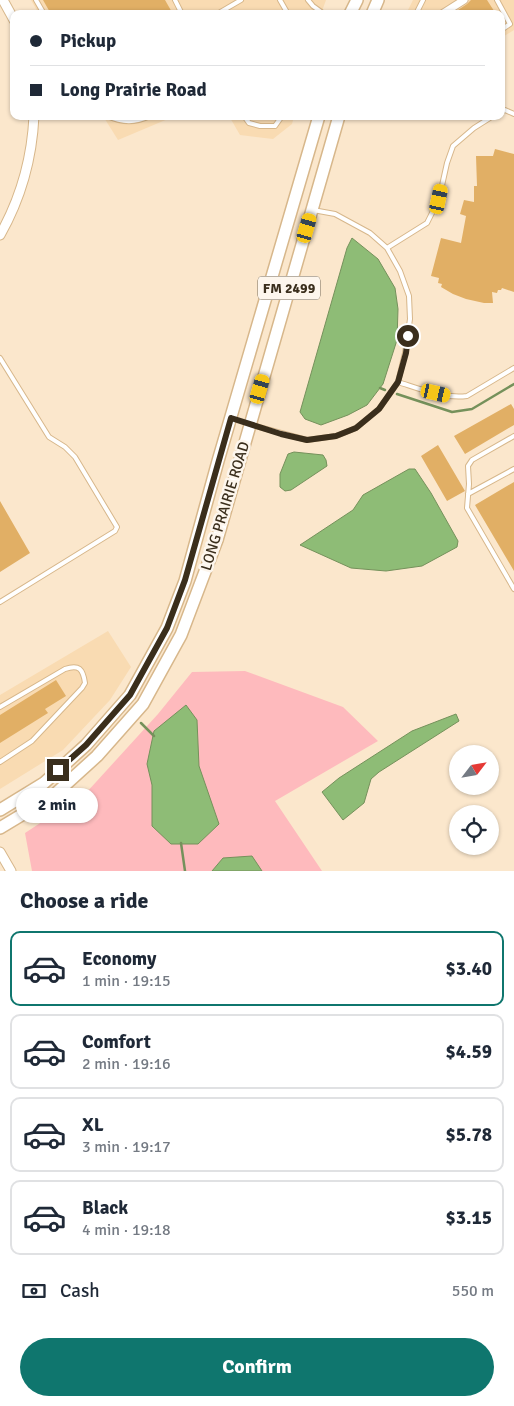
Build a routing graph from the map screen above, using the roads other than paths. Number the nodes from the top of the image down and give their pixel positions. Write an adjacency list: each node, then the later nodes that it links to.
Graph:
1 (3, 0): 8 (street)
2 (241, 0): 5 (lane)
3 (308, 0): 6 (lane)
4 (464, 0): 7 (street)
5 (224, 10)
6 (318, 10)
7 (448, 10)
8 (10, 13)
9 (505, 15): 10 (lane)
10 (505, 27)
11 (34, 120): 20 (street)
12 (117, 120): 13 (lane)
13 (141, 120)
14 (247, 120): 15 (lane)
15 (279, 120)
16 (318, 120): 25 (main road, LONG PRAIRIE ROAD / FM 2499)
17 (338, 120): 19 (main road, LONG PRAIRIE ROAD / FM 2499)
18 (486, 120): 21 (lane)
19 (312, 210): 21 (lane); 26 (main road, LONG PRAIRIE ROAD / FM 2499)
20 (0, 235)
21 (387, 248): 24 (lane)
22 (0, 358): 31 (lane)
23 (514, 368): 24 (lane)
24 (398, 382): 26 (lane)
25 (231, 418): 26 (main road); 34 (main road, LONG PRAIRIE ROAD / FM 2499)
26 (250, 425): 35 (main road, LONG PRAIRIE ROAD / FM 2499)
27 (514, 436): 29 (lane)
28 (514, 469): 29 (lane)
29 (468, 494): 30 (lane)
30 (514, 589)
31 (0, 602)
32 (0, 707): 33 (lane)
33 (0, 762)
34 (0, 810)
35 (0, 828)
36 (0, 852): 37 (street)
37 (11, 871)

